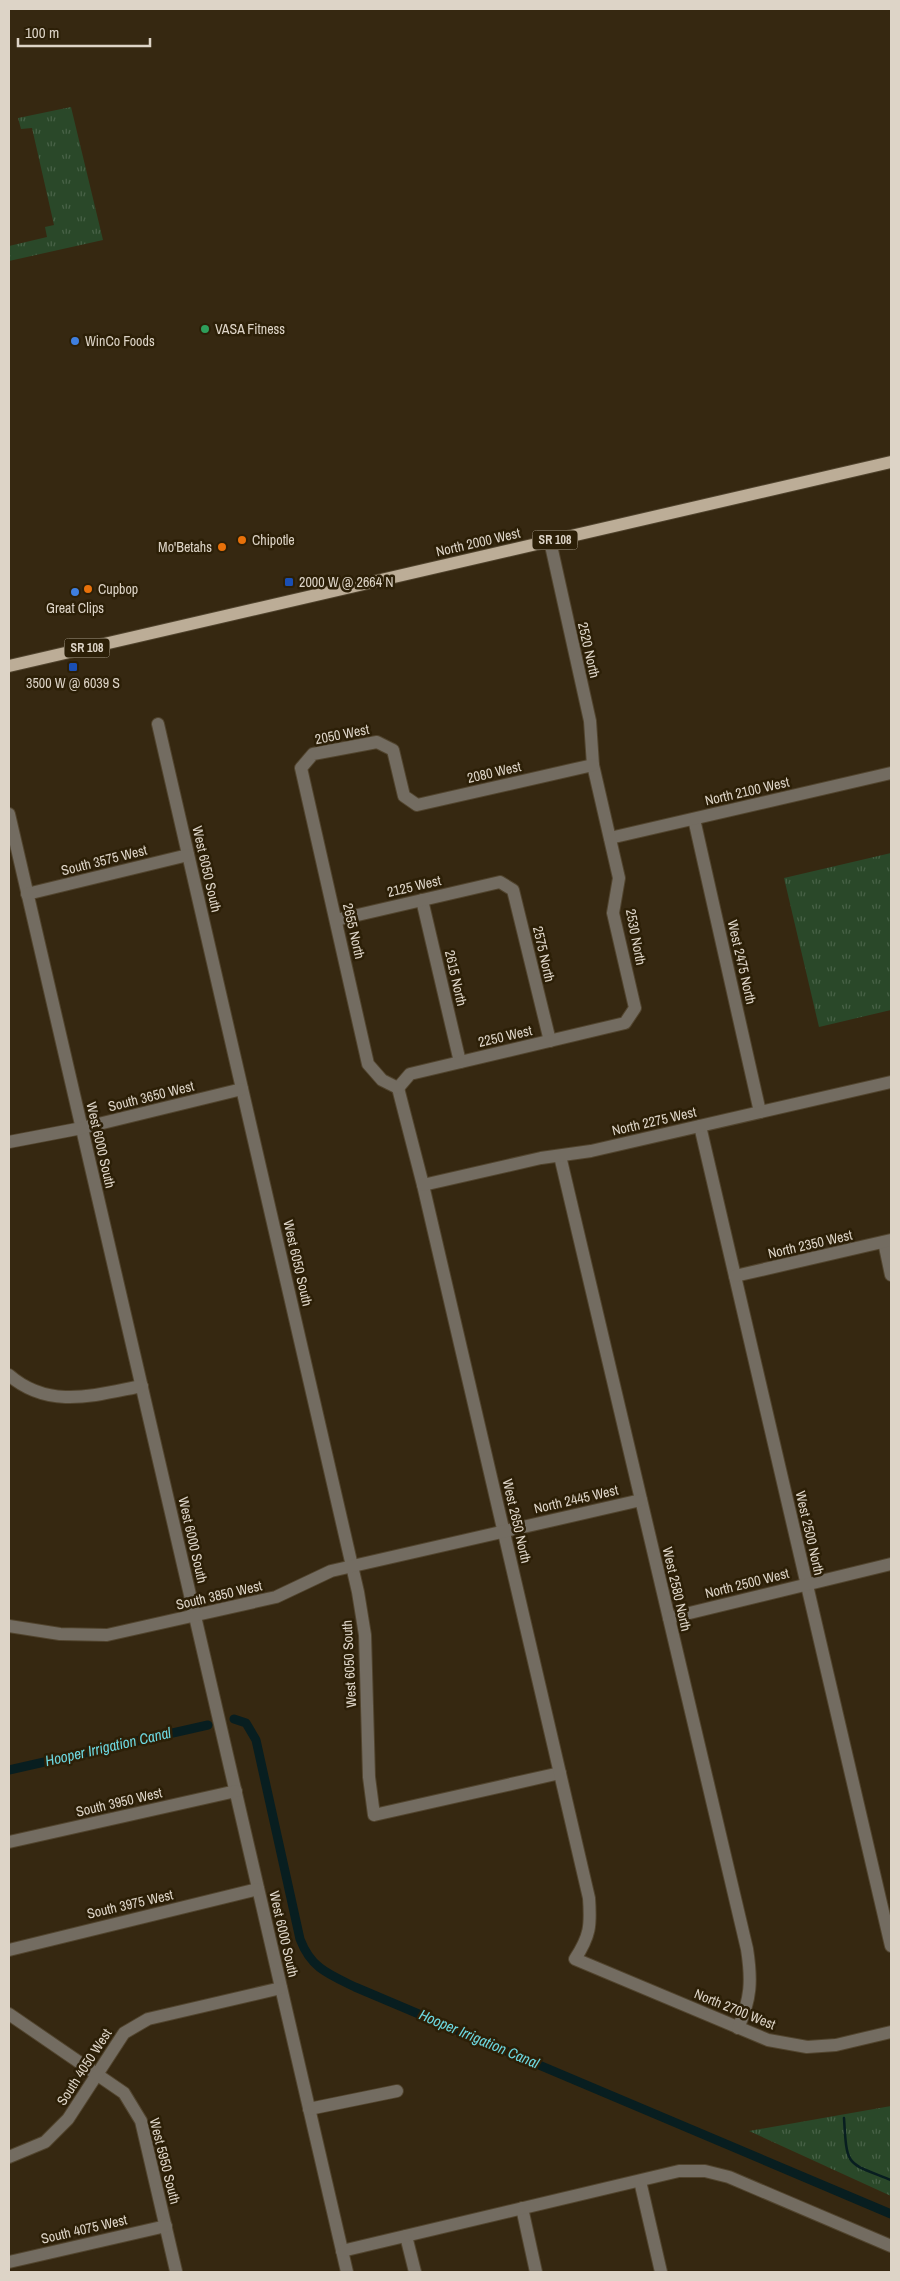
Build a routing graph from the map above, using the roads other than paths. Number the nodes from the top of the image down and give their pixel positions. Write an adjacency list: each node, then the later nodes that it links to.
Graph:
1 (891, 462): 2 (main road, North 2000 West / SR 108)
2 (550, 541): 3 (main road, North 2000 West / SR 108); 5 (street, 2520 North)
3 (9, 666)
4 (158, 724): 12 (street, West 6050 South)
5 (593, 765): 8 (street, 2080 West); 11 (street, 2530 North)
6 (301, 768): 8 (street, 2050 West); 16 (street, 2655 North)
7 (891, 773): 10 (street, North 2100 West)
8 (404, 796)
9 (9, 814): 14 (street, West 6000 South)
10 (694, 819): 11 (street, North 2100 West); 23 (street, West 2475 North)
11 (610, 838): 17 (street, 2530 North)
12 (188, 855): 14 (street, South 3575 West); 22 (street, West 6050 South)
13 (500, 882): 15 (street, 2125 West); 18 (street, 2575 North)
14 (28, 894): 25 (street, West 6000 South)
15 (422, 900): 16 (street, 2125 West); 19 (street, 2615 North)
16 (336, 920): 21 (street, 2655 North)
17 (625, 1023): 18 (street, 2250 West)
18 (550, 1041): 19 (street, 2250 West)
19 (460, 1062): 21 (street, 2250 West)
20 (891, 1082): 23 (street, North 2275 West)
21 (398, 1088): 28 (street, West 2650 North)
22 (242, 1089): 25 (street, South 3650 West); 38 (street, West 6050 South)
23 (760, 1112): 24 (street, North 2275 West)
24 (700, 1126): 27 (street, North 2275 West); 31 (street, West 2500 North)
25 (82, 1128): 26 (street, South 3650 West); 33 (street, West 6000 South)
26 (9, 1142)
27 (560, 1156): 28 (street, North 2275 West); 34 (street, West 2580 North)
28 (423, 1185): 35 (street, West 2650 North)
29 (887, 1241): 30 (street); 31 (street, North 2350 West)
30 (891, 1275)
31 (735, 1276): 39 (street, West 2500 North)
32 (9, 1375): 33 (street)
33 (142, 1386): 40 (street, West 6000 South)
34 (641, 1500): 35 (street, North 2445 West); 41 (street, West 2580 North)
35 (504, 1531): 36 (street, North 2445 West); 43 (street, West 2650 North)
36 (429, 1548): 38 (street, South 3850 West)
37 (891, 1564): 39 (street, North 2500 West)
38 (352, 1566): 40 (street, South 3850 West); 43 (street, West 6050 South)
39 (807, 1584): 41 (street, North 2500 West); 47 (street, West 2500 North)
40 (195, 1616): 42 (street, South 3850 West); 44 (street, West 6000 South)
41 (669, 1618): 52 (street, West 2580 North)
42 (9, 1626)
43 (560, 1773): 49 (street, West 2650 North)
44 (236, 1792): 45 (street, South 3950 West); 46 (street, West 6000 South)
45 (9, 1842)
46 (258, 1890): 48 (street, South 3975 West); 50 (street, West 6000 South)
47 (891, 1946)
48 (9, 1950)
49 (575, 1959): 52 (street, North 2700 West)
50 (281, 1988): 54 (street, South 4050 West); 56 (street, West 6000 South)
51 (9, 2014): 54 (street, West 5950 South)
52 (738, 2028): 53 (street, North 2700 West)
53 (891, 2032)
54 (98, 2073): 57 (street, South 4050 West); 60 (street, West 5950 South)
55 (397, 2091): 56 (street)
56 (309, 2108): 63 (street, West 6000 South)
57 (9, 2157)
58 (640, 2181): 59 (street); 62 (street); 69 (street)
59 (522, 2208): 61 (street); 68 (street)
60 (166, 2226): 64 (street, South 4075 West); 65 (street, West 5950 South)
61 (406, 2236): 63 (street); 67 (street)
62 (891, 2246)
63 (342, 2251): 66 (street, West 6000 South)
64 (9, 2262)
65 (176, 2271)
66 (347, 2272)
67 (415, 2272)
68 (536, 2272)
69 (661, 2272)

